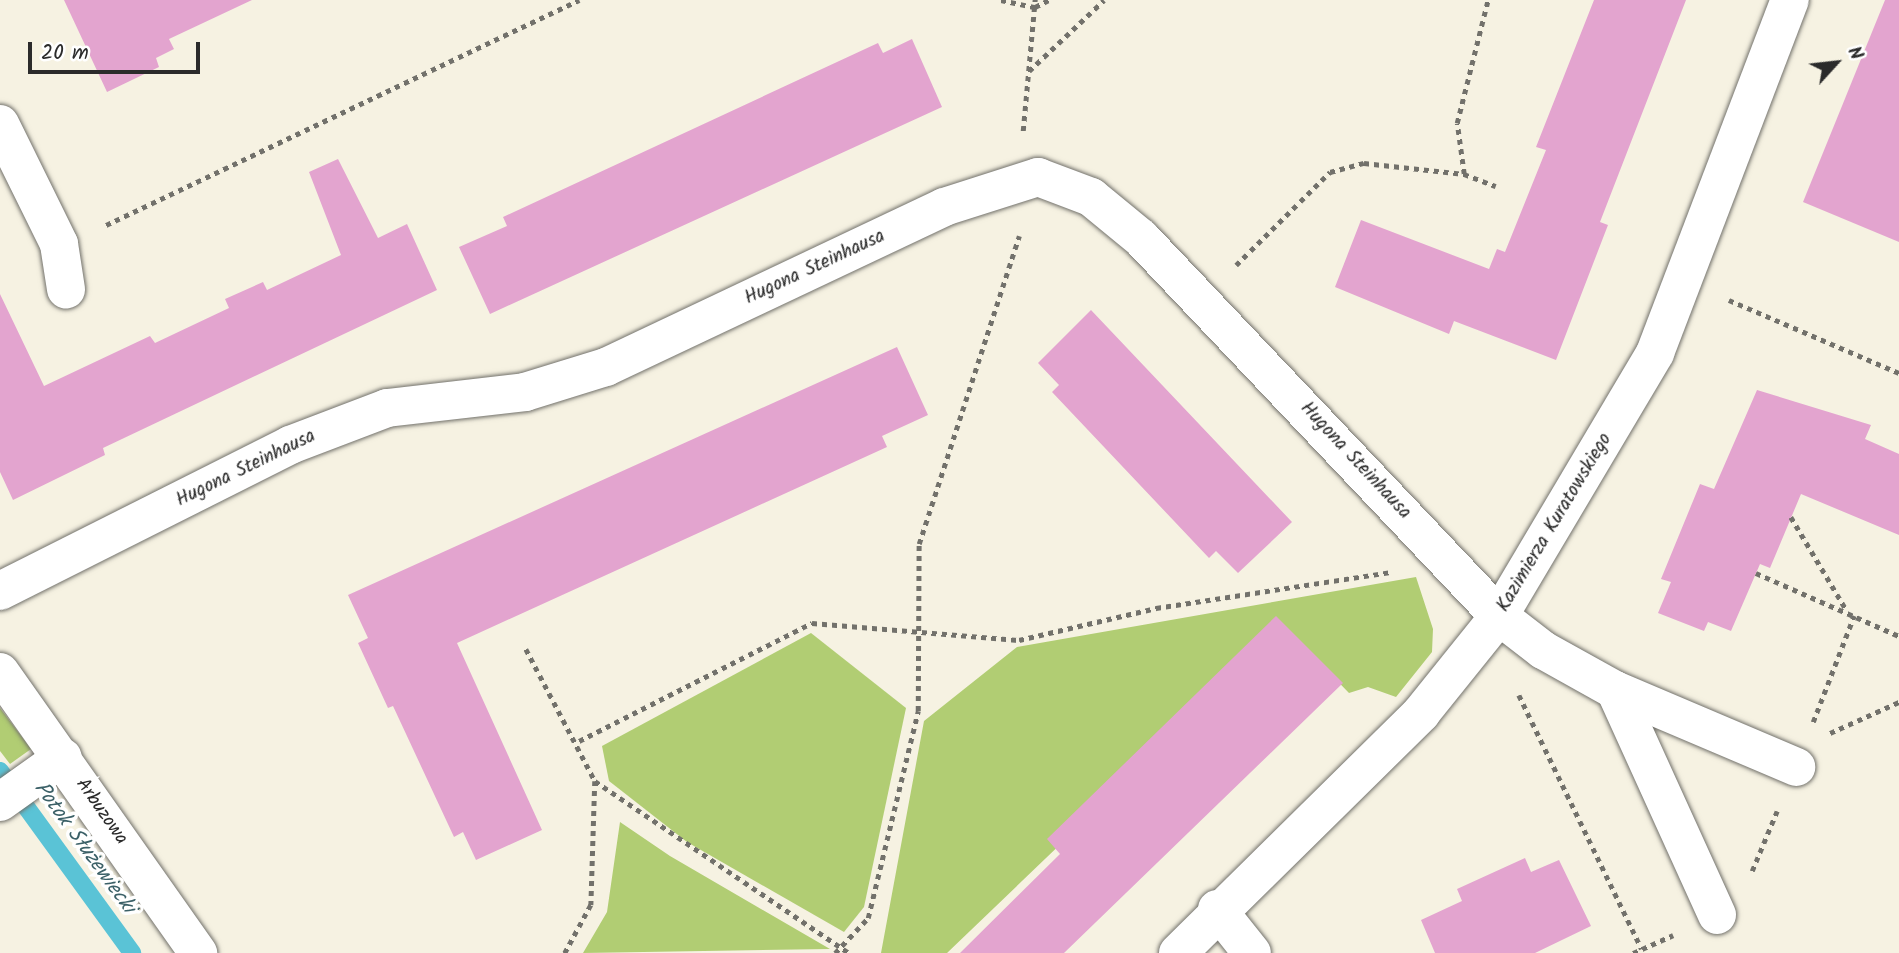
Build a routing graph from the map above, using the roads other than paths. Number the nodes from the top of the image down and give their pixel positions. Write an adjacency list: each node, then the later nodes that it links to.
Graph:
1 (1790, 0): 5 (street, Kazimierza Kuratowskiego)
2 (0, 124): 3 (street)
3 (66, 289)
4 (0, 591): 5 (street, Hugona Steinhausa)
5 (1491, 628): 7 (street, Hugona Steinhausa); 11 (street, Kazimierza Kuratowskiego)
6 (0, 672): 9 (street, Arbuzowa)
7 (1615, 690): 8 (street, Hugona Steinhausa); 12 (street)
8 (1806, 753)
9 (55, 762): 10 (street); 13 (street, Arbuzowa)
10 (0, 802)
11 (1217, 909): 14 (street, Kazimierza Kuratowskiego); 15 (street)
12 (1717, 915)
13 (198, 953)
14 (1178, 953)
15 (1252, 953)

